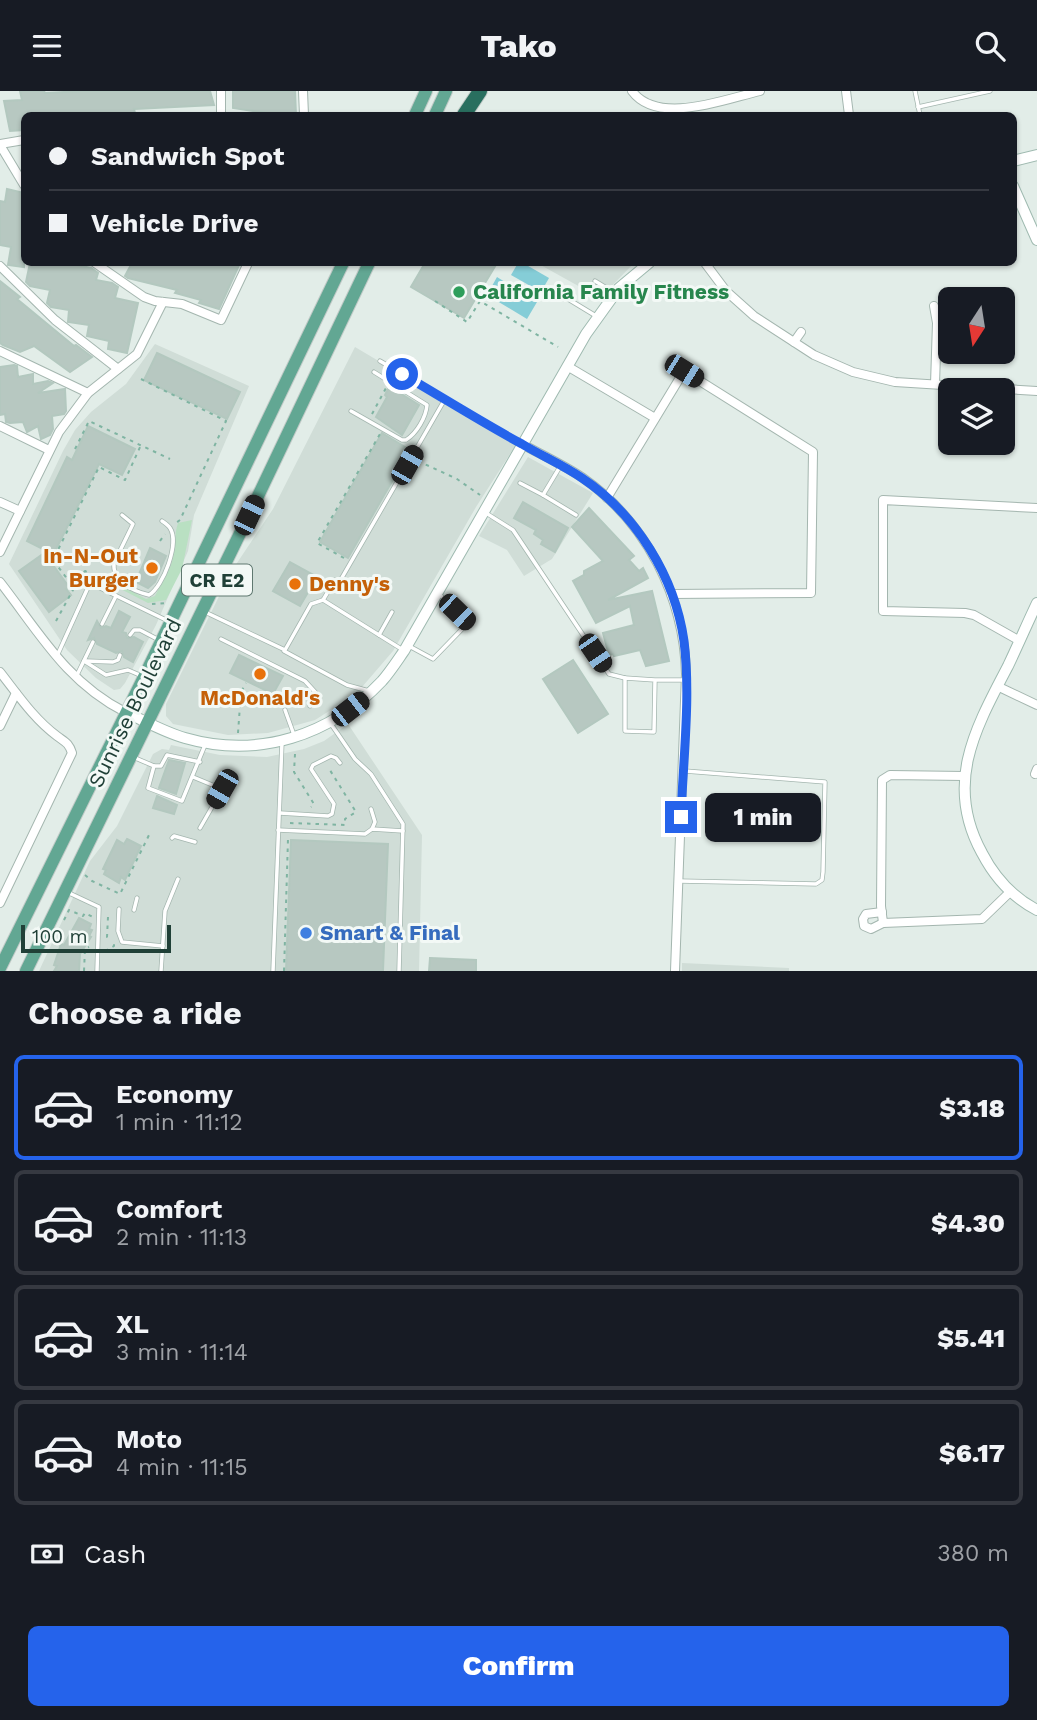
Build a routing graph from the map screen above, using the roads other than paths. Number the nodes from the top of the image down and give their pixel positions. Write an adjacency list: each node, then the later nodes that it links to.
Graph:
1 (221, 91): 13 (street)
2 (303, 91): 14 (street)
3 (426, 91): 15 (main road)
4 (446, 91): 16 (main road)
5 (480, 91): 17 (highway)
6 (632, 91): 11 (street)
7 (760, 91): 11 (street)
8 (846, 91): 18 (street)
9 (915, 91): 12 (lane)
10 (990, 91): 12 (lane)
11 (729, 94)
12 (918, 107): 19 (lane)
13 (221, 112)
14 (304, 112)
15 (416, 112)
16 (436, 112)
17 (466, 112)
18 (849, 112)
19 (919, 112)
20 (21, 140): 21 (street)
21 (0, 144): 24 (street)
22 (1037, 155): 23 (street)
23 (1017, 160)
24 (12, 167): 25 (street); 26 (street)
25 (0, 169)
26 (21, 180)
27 (1017, 195): 28 (street)
28 (1037, 240)
29 (0, 266): 47 (street)
30 (99, 266): 39 (street)
31 (247, 266): 39 (street)
32 (342, 266): 78 (main road, Sunrise Boulevard / CR E2)
33 (368, 266): 76 (main road, Sunrise Boulevard / CR E2)
34 (646, 266): 37 (street)
35 (707, 266): 43 (street)
36 (595, 281): 37 (lane)
37 (615, 293): 41 (street)
38 (564, 299): 41 (lane)
39 (163, 302): 47 (street)
40 (934, 306): 49 (street)
41 (597, 317): 46 (street)
42 (801, 332): 43 (street)
43 (794, 342): 49 (street)
44 (0, 351): 51 (street)
45 (380, 361): 52 (lane)
46 (567, 366): 54 (street); 56 (street)
47 (118, 369): 51 (street)
48 (374, 372): 53 (lane)
49 (935, 384): 50 (street)
50 (1037, 391)
51 (88, 393): 57 (street)
52 (445, 399): 56 (lane); 74 (lane)
53 (351, 411)
54 (655, 418): 61 (street); 72 (street)
55 (0, 426): 57 (street)
56 (522, 445): 58 (street); 65 (street)
57 (49, 450): 64 (street)
58 (561, 465): 60 (lane); 61 (street)
59 (520, 482): 60 (lane)
60 (543, 495): 67 (lane)
61 (607, 498): 72 (street)
62 (0, 502): 64 (street)
63 (1037, 508): 84 (street)
64 (20, 511): 69 (street)
65 (484, 511): 71 (street); 94 (lane)
66 (122, 515): 68 (lane)
67 (576, 515)
68 (162, 521)
69 (0, 552)
70 (0, 582): 89 (street)
71 (437, 593): 86 (street); 86 (lane)
72 (671, 594): 96 (street)
73 (116, 596): 78 (lane); 79 (lane); 89 (lane)
74 (323, 600): 81 (lane); 87 (lane)
75 (1037, 603): 84 (street)
76 (202, 611): 87 (lane); 104 (main road, Sunrise Boulevard / CR E2)
77 (392, 612): 81 (lane)
78 (170, 622): 83 (main road, Sunrise Boulevard / CR E2)
79 (102, 624)
80 (130, 635): 83 (lane)
81 (379, 635): 86 (lane)
82 (221, 639): 101 (lane)
83 (161, 641): 92 (main road, Sunrise Boulevard / CR E2)
84 (1020, 641): 97 (street)
85 (93, 642): 90 (lane)
86 (406, 648): 98 (street)
87 (282, 650): 98 (lane)
88 (120, 656): 90 (lane)
89 (57, 657): 93 (street)
90 (84, 661): 92 (lane); 93 (lane)
91 (0, 672): 99 (street)
92 (144, 677): 103 (main road, Sunrise Boulevard / CR E2)
93 (75, 678): 103 (street)
94 (625, 678): 95 (lane); 95 (lane)
95 (655, 680): 96 (lane)
96 (686, 680): 114 (street)
97 (998, 686): 100 (street); 116 (street)
98 (371, 692): 105 (street)
99 (16, 693): 106 (street); 132 (street)
100 (1037, 705)
101 (310, 706)
102 (285, 710): 107 (lane)
103 (125, 712): 104 (street); 139 (main road, Sunrise Boulevard / CR E2)
104 (148, 722): 109 (street); 110 (main road, Sunrise Boulevard / CR E2)
105 (330, 723): 107 (street); 124 (lane)
106 (0, 726)
107 (295, 737): 108 (street)
108 (282, 740): 109 (street); 120 (lane)
109 (206, 741): 111 (lane)
110 (131, 756): 113 (lane); 129 (main road, Sunrise Boulevard / CR E2)
111 (200, 762): 113 (lane); 117 (lane)
112 (340, 763): 120 (lane)
113 (154, 766): 117 (lane)
114 (682, 771): 128 (street); 128 (lane)
115 (231, 774): 118 (lane)
116 (964, 776): 130 (street); 136 (street)
117 (193, 777): 118 (lane)
118 (222, 789): 121 (lane)
119 (371, 809): 122 (lane)
120 (279, 813): 123 (lane)
121 (200, 828)
122 (372, 829): 123 (lane); 124 (lane)
123 (278, 830): 143 (lane)
124 (403, 831): 144 (lane)
125 (172, 838): 126 (lane)
126 (195, 842)
127 (178, 879): 138 (lane)
128 (678, 881): 145 (street)
129 (64, 891): 140 (main road, Sunrise Boulevard / CR E2); 141 (lane)
130 (1010, 892): 135 (street); 137 (street)
131 (136, 898): 134 (lane)
132 (0, 904)
133 (119, 909): 138 (lane)
134 (134, 910)
135 (1037, 910)
136 (882, 912): 137 (street); 137 (street)
137 (883, 923)
138 (163, 946): 142 (lane)
139 (0, 968)
140 (26, 971)
141 (97, 971)
142 (161, 971)
143 (273, 971)
144 (399, 971)
145 (675, 971)

